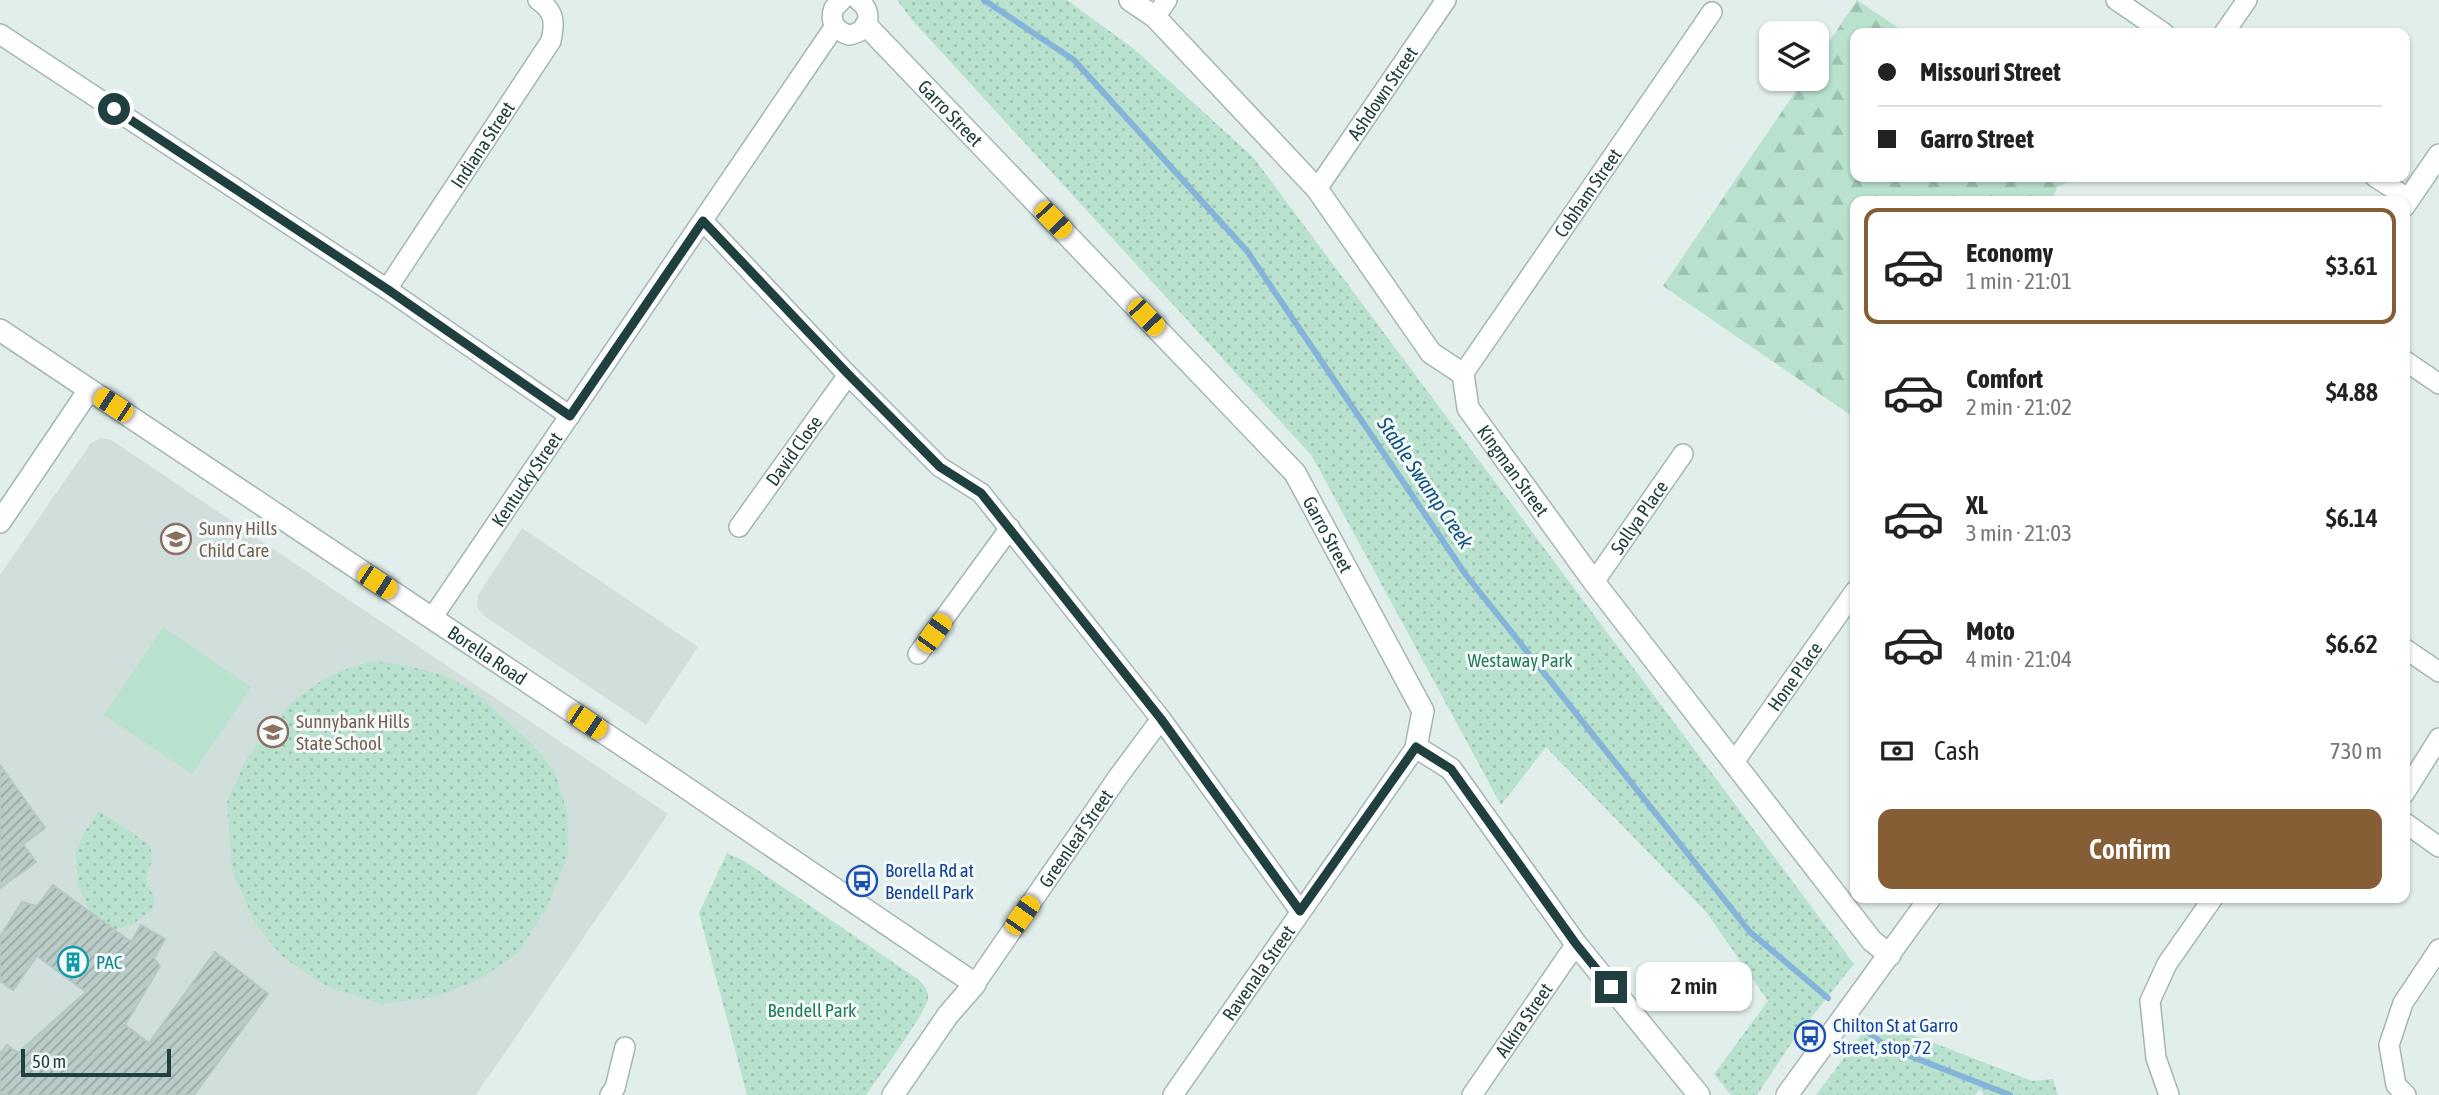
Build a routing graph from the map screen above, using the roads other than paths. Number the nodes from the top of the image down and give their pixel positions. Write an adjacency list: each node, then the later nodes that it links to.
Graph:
1 (538, 0): 21 (street, Indiana Street)
2 (841, 0): 11 (street)
3 (858, 0): 10 (street)
4 (1130, 0): 8 (street)
5 (1447, 0): 17 (street, Ashdown Street)
6 (2116, 0): 12 (street)
7 (2246, 0): 13 (street)
8 (1161, 9): 17 (street)
9 (1712, 12): 25 (street, Cobham Street)
10 (866, 25): 11 (street); 41 (street, Garro Street)
11 (835, 26): 20 (street, Kentucky Street)
12 (2157, 28)
13 (2227, 28)
14 (0, 34): 21 (street)
15 (2439, 155): 19 (street)
16 (2381, 182): 18 (street)
17 (1317, 189): 25 (street)
18 (2398, 196)
19 (2410, 198)
20 (703, 221): 24 (street); 28 (street, Kentucky Street)
21 (387, 289): 28 (street)
22 (0, 330): 27 (street, Borella Road)
23 (2410, 364): 26 (street)
24 (848, 374): 31 (street, David Close); 32 (street)
25 (1463, 374): 33 (street, Kingman Street)
26 (2439, 384)
27 (89, 390): 30 (street); 35 (street, Borella Road)
28 (570, 416): 35 (street, Kentucky Street)
29 (1683, 454): 33 (street, Sollya Place)
30 (0, 522)
31 (739, 527)
32 (1010, 527): 37 (street); 39 (street)
33 (1594, 582): 42 (street, Kingman Street)
34 (1850, 597): 42 (street, Hone Place)
35 (432, 618): 52 (street, Borella Road)
36 (2410, 652): 38 (street)
37 (918, 654)
38 (2439, 672)
39 (1161, 719): 48 (street); 52 (street, Greenleaf Street)
40 (2439, 738): 43 (street)
41 (1416, 747): 48 (street, Ravenala Street); 49 (street)
42 (1734, 762): 51 (street, Kingman Street)
43 (2410, 784)
44 (2410, 826): 45 (street)
45 (2439, 847)
46 (1926, 903): 51 (street)
47 (2210, 903): 60 (street)
48 (1300, 911): 56 (street, Ravenala Street)
49 (1576, 944): 57 (street, Alkira Street); 58 (street)
50 (2439, 949): 61 (street)
51 (1890, 955): 59 (street)
52 (975, 984): 55 (street, Greenleaf Street)
53 (625, 1047): 54 (street)
54 (610, 1095)
55 (893, 1095)
56 (1173, 1095)
57 (1472, 1095)
58 (1699, 1095)
59 (1787, 1095)
60 (2169, 1095)
61 (2406, 1095)

